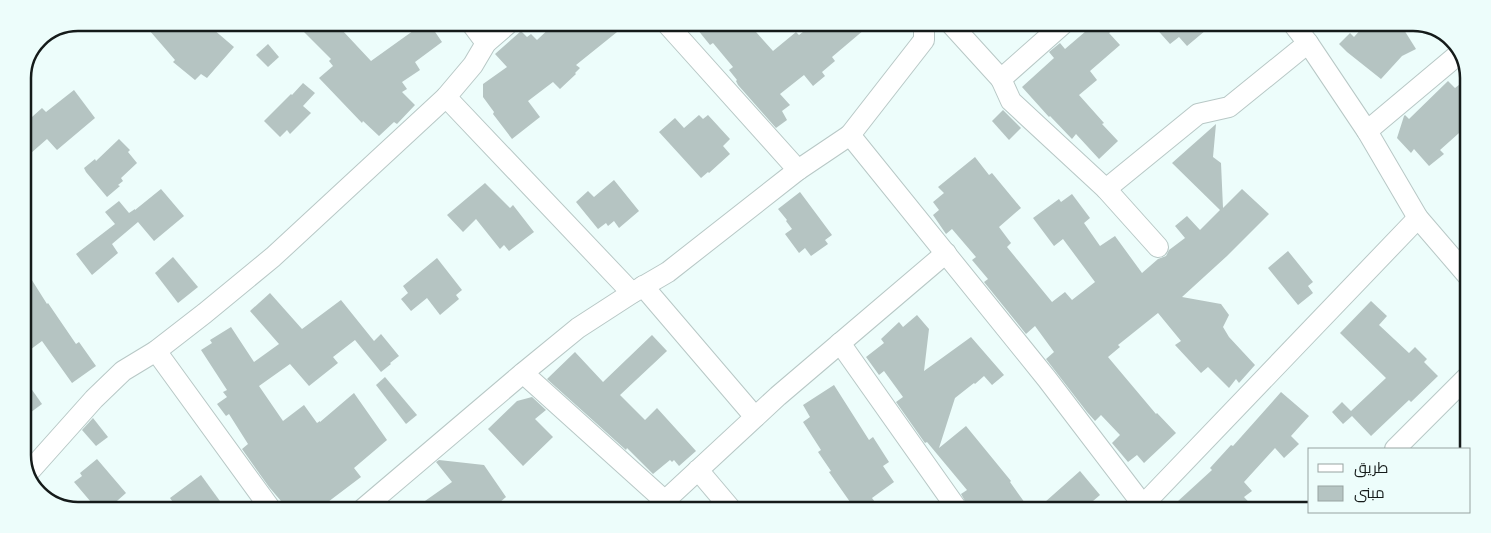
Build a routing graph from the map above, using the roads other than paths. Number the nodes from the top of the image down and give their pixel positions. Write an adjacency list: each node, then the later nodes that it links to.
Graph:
1 (477, 31): 8 (street)
2 (500, 31): 8 (street)
3 (673, 31): 15 (street)
4 (924, 31): 14 (street)
5 (957, 31): 11 (street)
6 (1055, 31): 11 (street)
7 (1299, 31): 9 (street)
8 (486, 43): 12 (street)
9 (1308, 43): 13 (street); 16 (street)
10 (1455, 58): 13 (street)
11 (1001, 79): 16 (street)
12 (446, 97): 21 (street); 23 (street)
13 (1367, 131): 17 (street)
14 (850, 135): 15 (street); 19 (street)
15 (798, 170): 21 (street)
16 (1106, 189): 18 (street)
17 (1418, 218): 20 (street); 37 (street)
18 (1158, 247)
19 (946, 253): 22 (street); 36 (street)
20 (1460, 268)
21 (638, 289): 24 (street); 26 (street)
22 (840, 343): 26 (street); 35 (street)
23 (156, 351): 28 (street); 30 (street)
24 (523, 373): 31 (street); 32 (street)
25 (1460, 384): 27 (street)
26 (755, 417): 29 (street)
27 (1396, 448)
28 (33, 467)
29 (698, 470): 33 (street); 34 (street)
30 (266, 502)
31 (371, 502)
32 (657, 502)
33 (663, 502)
34 (725, 502)
35 (952, 502)
36 (1139, 502)
37 (1149, 502)

